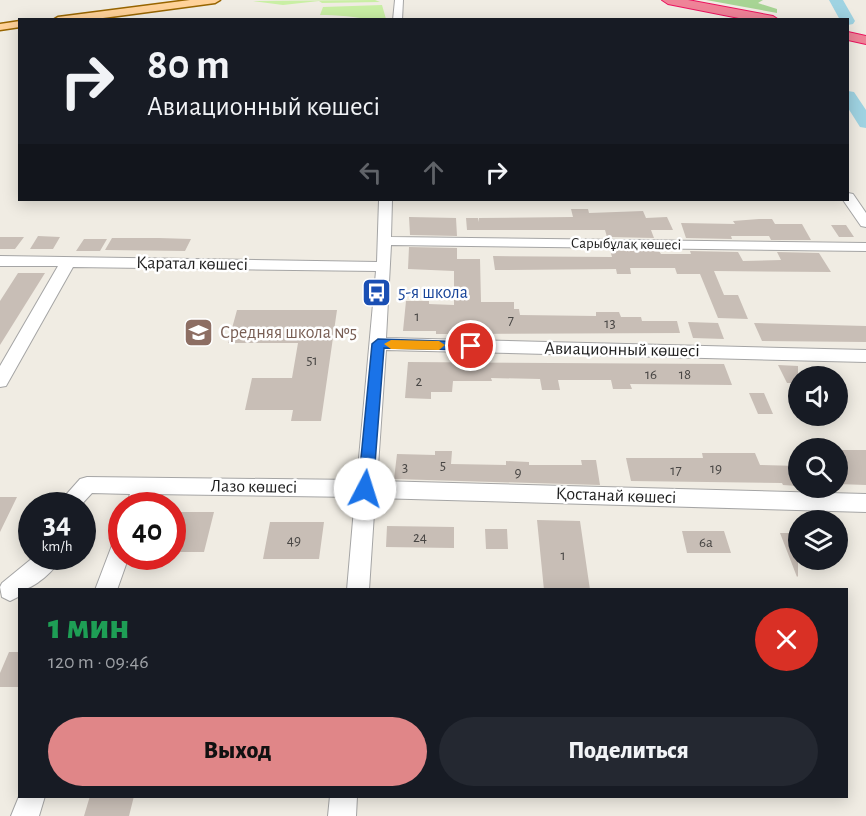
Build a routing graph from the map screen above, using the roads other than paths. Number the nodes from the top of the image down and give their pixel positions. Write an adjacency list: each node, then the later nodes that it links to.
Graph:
1 (215, 0): 4 (main road)
2 (399, 0): 5 (street)
3 (668, 0): 6 (highway)
4 (74, 18)
5 (397, 18)
6 (762, 18)
7 (18, 24): 8 (main road)
8 (0, 27)
9 (849, 36): 10 (highway)
10 (864, 39)
11 (849, 198): 13 (street)
12 (385, 201): 14 (street)
13 (866, 224)
14 (386, 241): 15 (street, Сарыбұлақ көшесі); 18 (street)
15 (866, 247)
16 (0, 261): 17 (street, Қаратал көшесі)
17 (68, 262): 18 (street, Қаратал көшесі); 21 (street)
18 (384, 267): 19 (street)
19 (378, 344): 20 (street, Авиационный көшесі); 23 (street)
20 (866, 356)
21 (0, 381)
22 (143, 486): 23 (street, Лазо көшесі); 24 (street, Лазо көшесі); 25 (street)
23 (365, 489): 26 (street, Қостанай көшесі); 30 (street)
24 (80, 492)
25 (141, 492)
26 (866, 503)
27 (35, 570): 31 (street)
28 (113, 570): 29 (street)
29 (107, 588)
30 (358, 588)
31 (10, 590)
32 (31, 798): 34 (street)
33 (344, 798): 35 (street)
34 (26, 816)
35 (342, 816)

